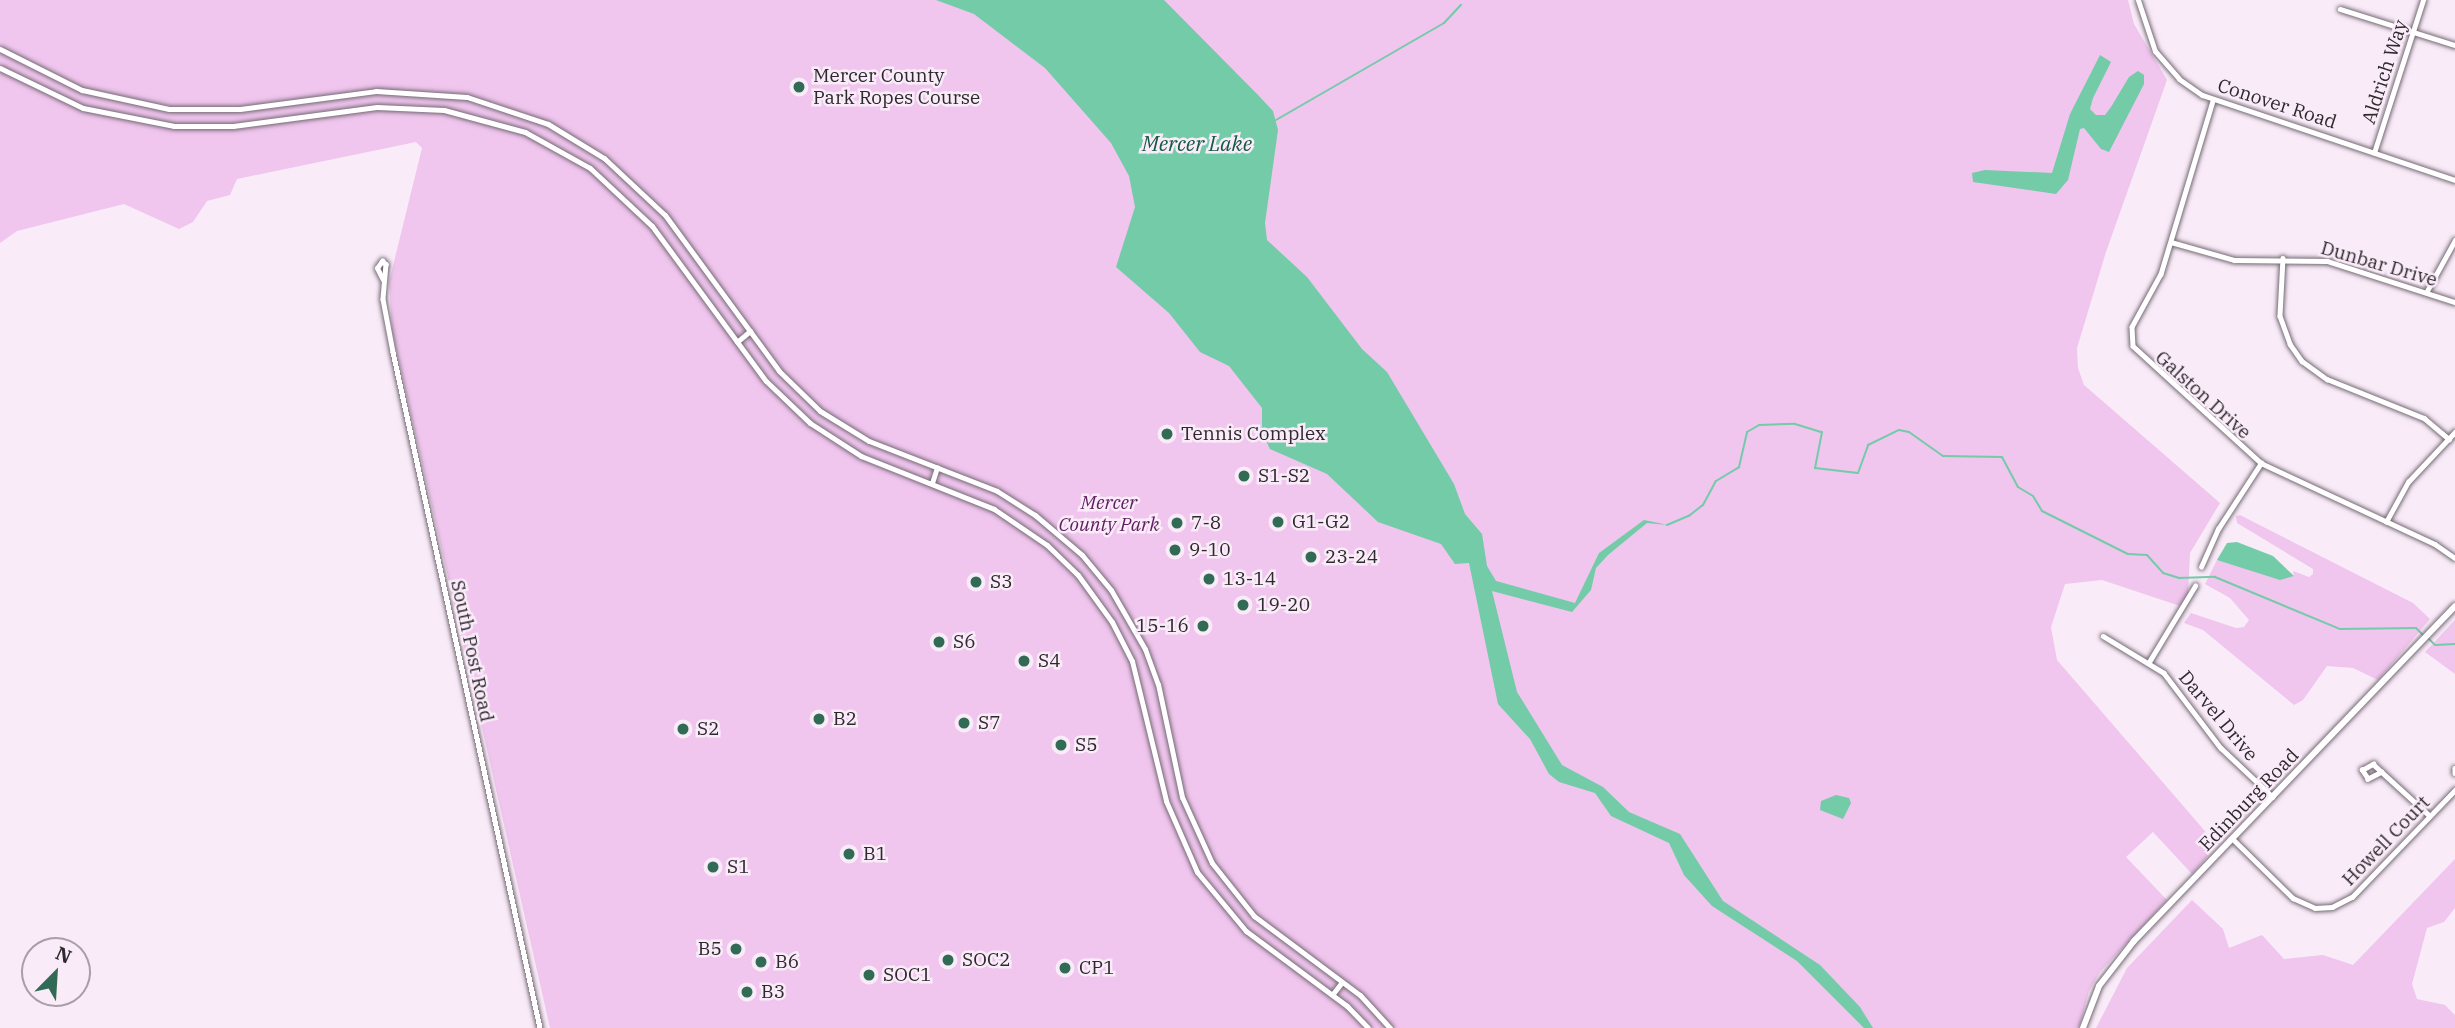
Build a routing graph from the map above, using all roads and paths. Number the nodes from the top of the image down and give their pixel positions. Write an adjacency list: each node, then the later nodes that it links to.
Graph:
1 (2138, 0): 8 (street, Conover Road)
2 (2423, 0): 4 (street, Aldrich Way)
3 (2340, 9): 4 (street)
4 (2412, 33): 5 (street); 9 (street, Aldrich Way)
5 (2455, 45)
6 (0, 48): 17 (street)
7 (0, 68): 18 (street)
8 (2213, 101): 9 (street, Conover Road); 12 (street, Galston Drive)
9 (2374, 153): 10 (street, Conover Road)
10 (2455, 180)
11 (2455, 240): 15 (street)
12 (2171, 242): 13 (street, Dunbar Drive); 21 (street, Galston Drive)
13 (2283, 258): 15 (street, Dunbar Drive); 20 (street)
14 (383, 280): 38 (street, South Post Road)
15 (2427, 291): 16 (street, Dunbar Drive)
16 (2455, 302)
17 (750, 331): 18 (street); 22 (street)
18 (737, 342): 23 (street)
19 (2455, 432): 20 (street)
20 (2449, 439): 24 (street)
21 (2261, 463): 24 (street, Galston Drive); 26 (street)
22 (937, 468): 23 (street); 36 (street)
23 (932, 483): 37 (street)
24 (2386, 522): 25 (street, Galston Drive)
25 (2455, 558)
26 (2201, 567)
27 (2195, 586): 30 (street)
28 (2455, 606): 33 (main road, Edinburg Road)
29 (2103, 636): 30 (street, Darvel Drive)
30 (2149, 662): 33 (street, Darvel Drive)
31 (2382, 772): 31 (street); 34 (street)
32 (2455, 790): 34 (street, Howell Court)
33 (2274, 798): 35 (main road, Edinburg Road)
34 (2430, 816): 35 (street, Howell Court)
35 (2234, 840): 41 (main road, Edinburg Road)
36 (1342, 982): 37 (street); 40 (street)
37 (1332, 995): 39 (street)
38 (540, 1028)
39 (1368, 1028)
40 (1390, 1028)
41 (2083, 1028)

